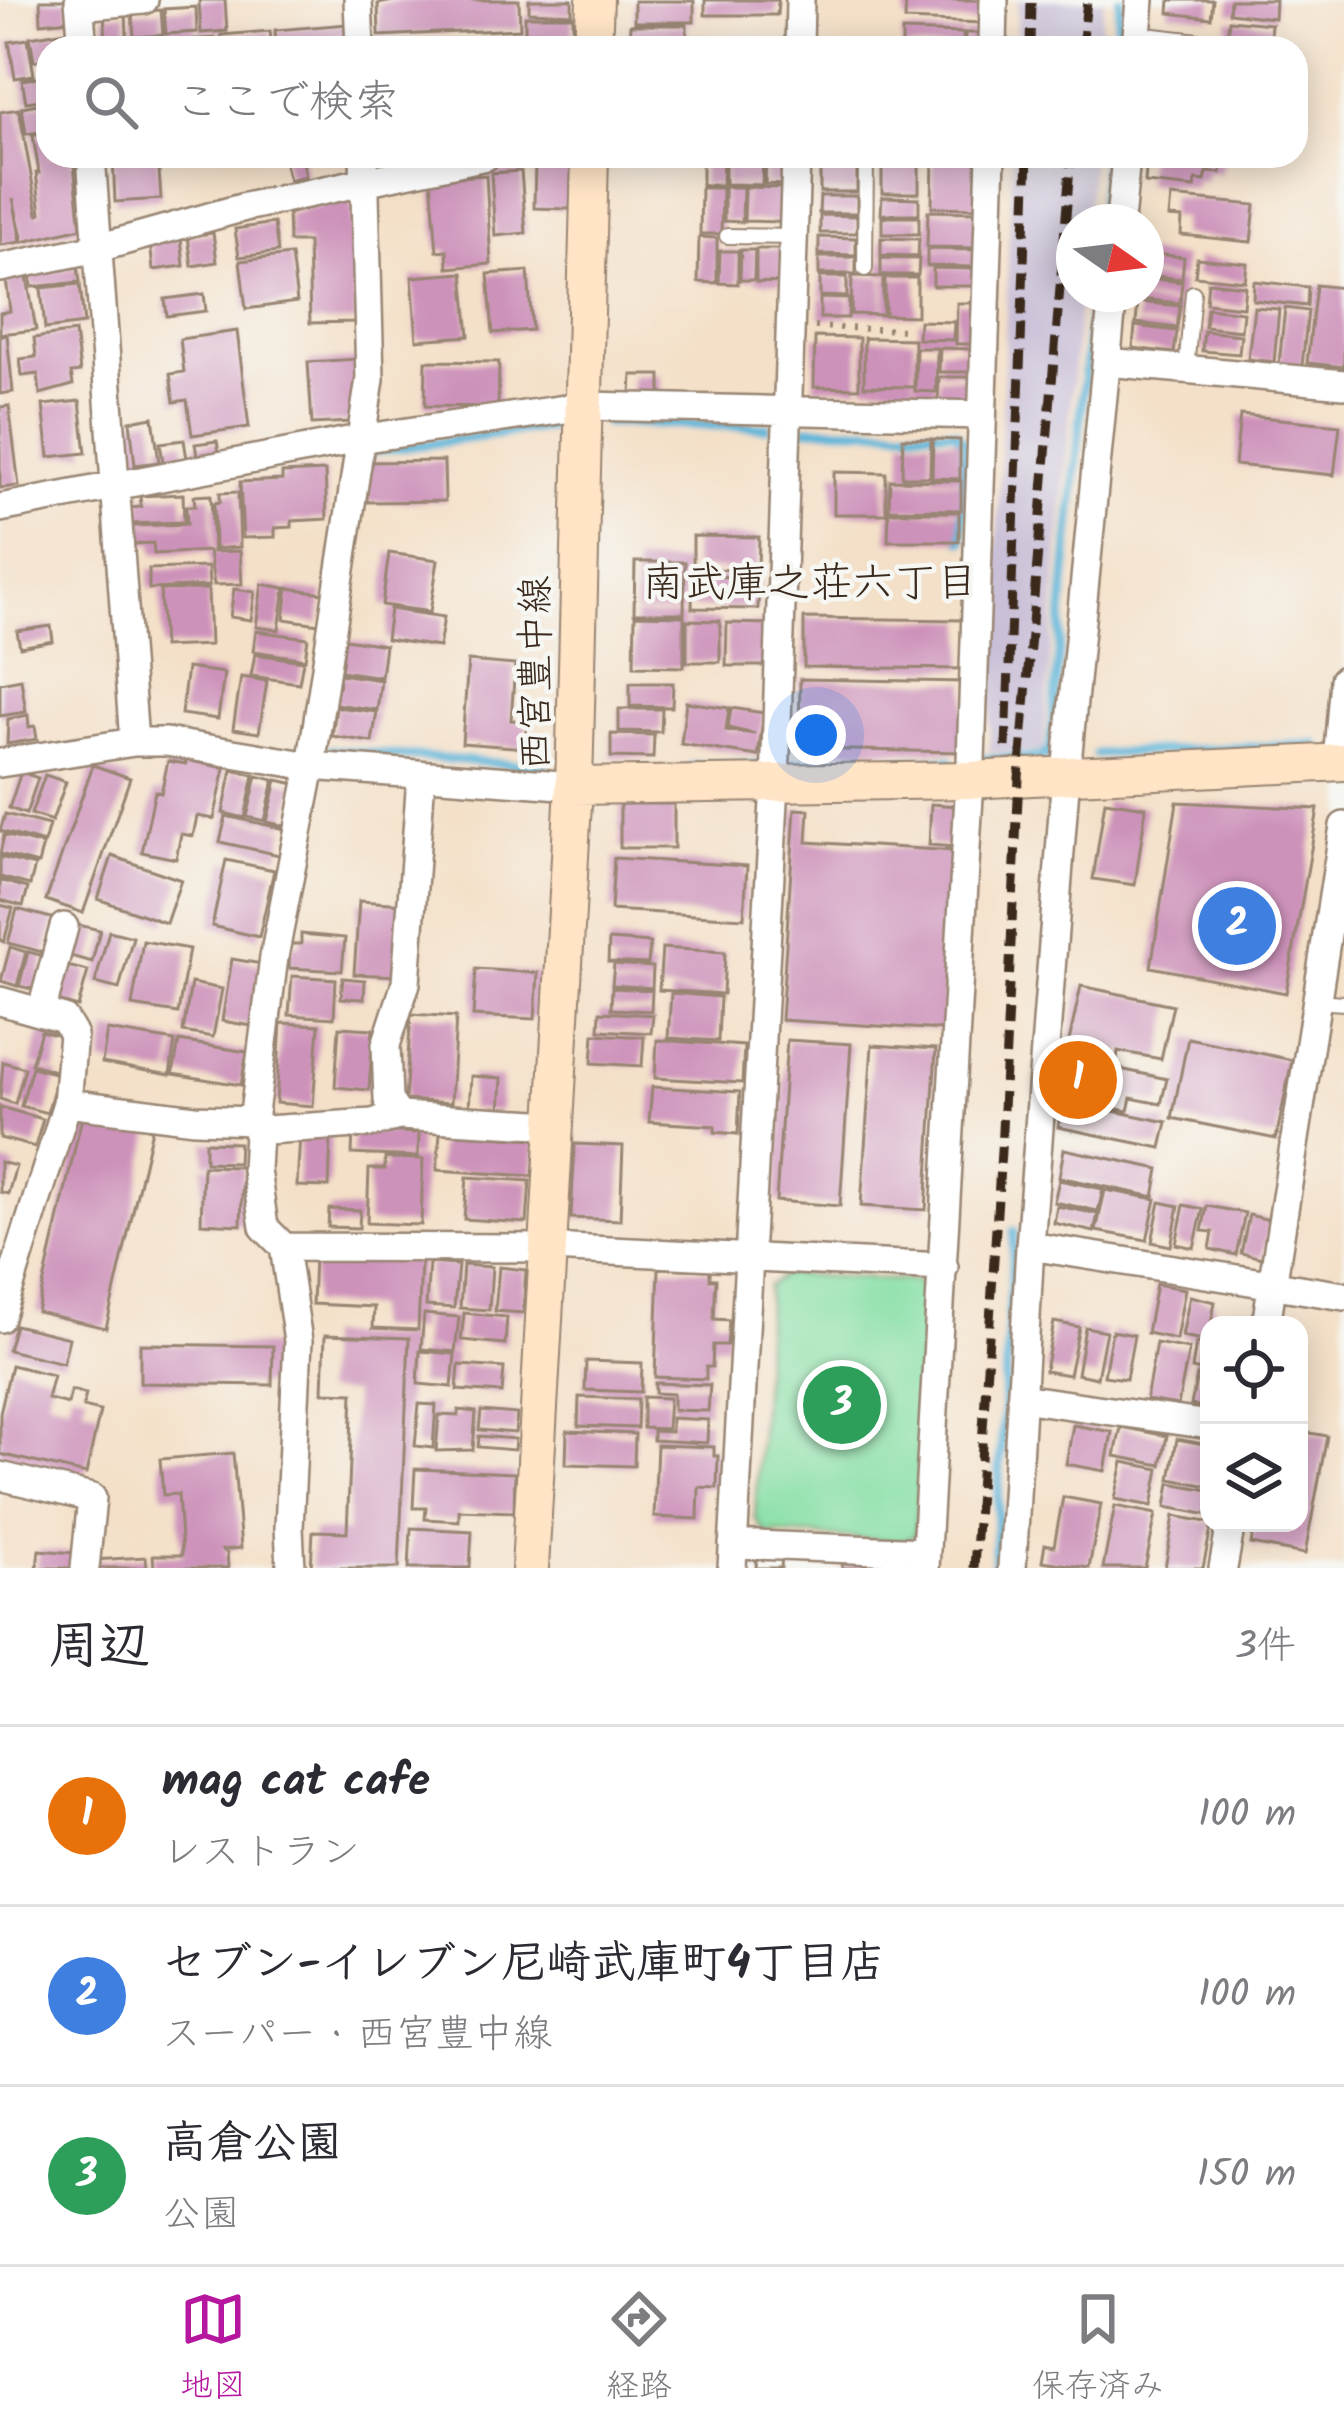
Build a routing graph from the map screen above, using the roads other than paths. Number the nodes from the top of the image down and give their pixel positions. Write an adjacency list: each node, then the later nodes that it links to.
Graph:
1 (144, 0): 7 (street)
2 (358, 0): 9 (street)
3 (595, 0): 10 (main road)
4 (800, 0): 11 (street)
5 (994, 0): 12 (street)
6 (1140, 0): 13 (street)
7 (79, 3): 8 (street)
8 (82, 36)
9 (360, 36)
10 (594, 36)
11 (799, 36)
12 (993, 36)
13 (1136, 36)
14 (92, 168): 24 (street)
15 (364, 168): 24 (street); 35 (street)
16 (590, 168): 32 (main road, 西宮豊中線)
17 (796, 168): 23 (street)
18 (866, 168): 26 (lane)
19 (991, 168): 34 (street)
20 (1125, 168): 21 (street)
21 (1122, 204)
22 (727, 236): 23 (lane)
23 (794, 237): 33 (street)
24 (98, 248): 25 (street); 36 (street)
25 (0, 268)
26 (865, 269)
27 (1193, 293): 30 (lane)
28 (1111, 312): 29 (street)
29 (1107, 362): 30 (street); 43 (street)
30 (1186, 369): 31 (street)
31 (1344, 384)
32 (586, 406): 33 (street); 35 (street); 47 (main road, 西宮豊中線)
33 (790, 412): 34 (street); 46 (street)
34 (982, 416): 45 (street)
35 (359, 439): 36 (street); 42 (street)
36 (114, 489): 37 (street); 39 (street)
37 (0, 508)
38 (1344, 680): 40 (street)
39 (134, 742): 41 (street); 42 (street)
40 (1340, 762): 43 (main road, 西宮豊中線)
41 (0, 763)
42 (311, 766): 44 (street); 56 (street)
43 (1066, 773): 45 (main road, 西宮豊中線); 58 (street)
44 (421, 777): 47 (street); 55 (street)
45 (969, 780): 46 (main road, 西宮豊中線); 62 (street)
46 (775, 783): 47 (main road, 西宮豊中線); 61 (street)
47 (574, 786): 57 (main road)
48 (1344, 826): 51 (street)
49 (64, 927): 53 (street)
50 (0, 1001): 53 (street)
51 (1314, 1001): 52 (lane); 63 (street)
52 (1344, 1003)
53 (41, 1012): 54 (street)
54 (67, 1103): 56 (street); 66 (street)
55 (400, 1116): 56 (street); 57 (street)
56 (253, 1121): 59 (street)
57 (555, 1125): 60 (main road)
58 (1030, 1246): 63 (street); 67 (street)
59 (284, 1247): 60 (street); 75 (street)
60 (549, 1248): 61 (street); 76 (main road)
61 (751, 1257): 62 (street); 71 (street)
62 (944, 1268): 73 (street)
63 (1274, 1285): 64 (street); 65 (street)
64 (1344, 1296)
65 (1268, 1316)
66 (0, 1318)
67 (1021, 1398): 68 (street); 77 (street)
68 (1202, 1424)
69 (0, 1476): 74 (street)
70 (1229, 1532): 78 (street)
71 (733, 1556): 72 (street)
72 (837, 1558): 73 (street)
73 (926, 1560)
74 (85, 1568)
75 (291, 1568)
76 (530, 1568)
77 (1012, 1568)
78 (1223, 1568)

